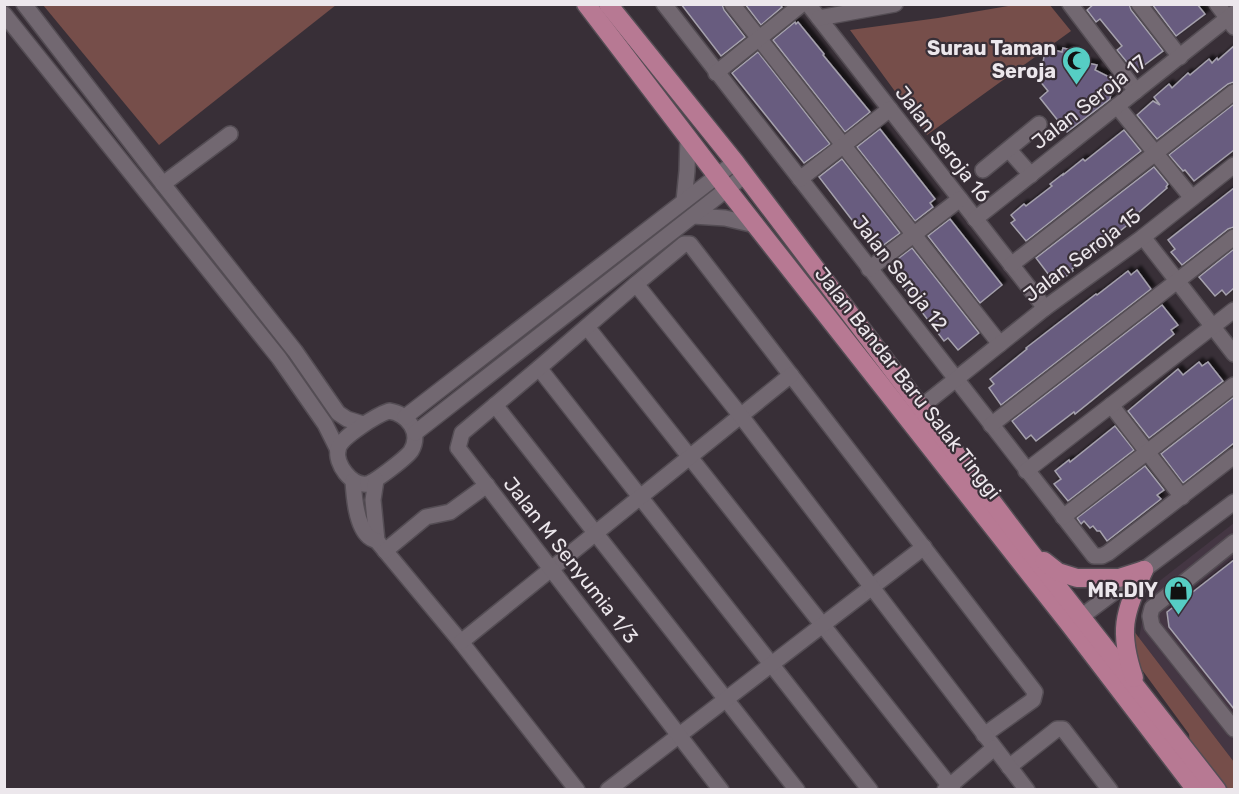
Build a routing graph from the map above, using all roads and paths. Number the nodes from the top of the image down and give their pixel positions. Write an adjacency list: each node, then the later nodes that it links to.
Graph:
1 (24, 4): 34 (street)
2 (586, 4): 24 (main road, Jalan Bandar Baru Salak Tinggi)
3 (608, 4): 29 (main road, Jalan Bandar Baru Salak Tinggi)
4 (664, 4): 17 (street, Jalan Seroja 12)
5 (732, 4): 15 (street)
6 (802, 4): 15 (street)
7 (808, 4): 13 (street, Jalan Seroja 16)
8 (895, 4): 13 (street)
9 (1139, 4): 16 (street)
10 (1217, 4): 14 (street)
11 (1075, 6): 18 (street)
12 (4, 14): 66 (street)
13 (819, 18): 21 (street, Jalan Seroja 16)
14 (1232, 19): 16 (street, Jalan Seroja 17)
15 (759, 39): 17 (street); 25 (street)
16 (1180, 57): 18 (street, Jalan Seroja 17)
17 (717, 72): 32 (street, Jalan Seroja 12)
18 (1136, 91): 20 (street, Jalan Seroja 17)
19 (1234, 92): 27 (street)
20 (1118, 106): 27 (street); 31 (street, Jalan Seroja 17)
21 (890, 109): 25 (street); 36 (street, Jalan Seroja 16)
22 (1039, 124): 26 (street)
23 (230, 134): 34 (street)
24 (688, 137): 33 (main road, Jalan Bandar Baru Salak Tinggi); 37 (street)
25 (843, 146): 32 (street); 41 (street)
26 (1009, 150): 30 (street); 31 (street)
27 (1155, 153): 35 (street); 44 (street)
28 (1234, 165): 35 (street, Jalan Seroja 15)
29 (740, 169): 33 (street); 60 (main road, Jalan Bandar Baru Salak Tinggi)
30 (983, 171)
31 (1031, 175): 39 (street, Jalan Seroja 17)
32 (800, 179): 45 (street, Jalan Seroja 12)
33 (722, 183): 37 (street); 38 (street); 40 (main road, Jalan Bandar Baru Salak Tinggi)
34 (163, 184): 63 (street)
35 (1192, 198): 42 (street, Jalan Seroja 15)
36 (960, 199): 39 (street, Jalan Seroja 16); 41 (street)
37 (684, 201): 62 (street)
38 (693, 216): 40 (street); 65 (street)
39 (975, 219): 44 (street, Jalan Seroja 16)
40 (755, 225): 86 (main road, Jalan Bandar Baru Salak Tinggi)
41 (913, 235): 45 (street); 52 (street)
42 (1143, 237): 46 (street); 48 (street, Jalan Seroja 15)
43 (1234, 237): 46 (street)
44 (1011, 265): 48 (street, Jalan Seroja 16)
45 (869, 269): 56 (street, Jalan Seroja 12)
46 (1178, 281): 50 (street); 64 (street)
47 (636, 284): 51 (street, Jalan M Senyumia 1/3); 55 (street, Jalan M Senyumia 1/3); 61 (street)
48 (1045, 308): 52 (street, Jalan Seroja 15)
49 (1234, 310): 50 (street)
50 (1213, 326): 53 (street); 59 (street)
51 (587, 327): 54 (street, Jalan M Senyumia 1/3); 69 (street)
52 (999, 345): 56 (street, Jalan Seroja 15)
53 (1234, 354)
54 (539, 368): 58 (street, Jalan M Senyumia 1/3); 74 (street)
55 (791, 375): 61 (street); 81 (street)
56 (956, 380): 60 (street, Jalan Seroja 15); 64 (street, Jalan Seroja 12)
57 (1234, 385): 67 (street)
58 (495, 405): 73 (street, Jalan M Senyumia 1/3); 78 (street)
59 (1111, 405): 67 (street); 70 (street)
60 (921, 407): 82 (main road, Jalan Bandar Baru Salak Tinggi)
61 (741, 416): 69 (street); 85 (street)
62 (405, 417): 63 (street); 65 (street)
63 (363, 424): 66 (street)
64 (991, 425): 70 (street, Jalan Seroja 12)
65 (415, 433): 71 (street)
66 (338, 450): 72 (street)
67 (1148, 452): 75 (street); 77 (street)
68 (1234, 456): 75 (street)
69 (690, 457): 74 (street); 87 (street)
70 (1026, 471): 77 (street, Jalan Seroja 12)
71 (376, 480): 72 (street); 80 (street)
72 (353, 481): 80 (street)
73 (487, 485): 80 (street); 83 (street, Jalan M Senyumia 1/3)
74 (640, 497): 78 (street); 89 (street)
75 (1182, 497): 77 (street, Jalan Seroja 12)
76 (1232, 510): 84 (street)
77 (1063, 518)
78 (596, 533): 83 (street); 91 (street)
79 (1234, 542): 92 (street)
80 (381, 546): 88 (street)
81 (924, 547): 85 (street); 94 (street)
82 (1028, 549): 84 (main road); 86 (main road, Jalan Bandar Baru Salak Tinggi)
83 (551, 569): 88 (street); 93 (street, Jalan M Senyumia 1/3)
84 (1144, 570): 86 (street); 90 (main road)
85 (871, 587): 87 (street); 94 (street)
86 (1076, 621): 90 (main road, Jalan Bandar Baru Salak Tinggi); 105 (main road, Jalan Bandar Baru Salak Tinggi)
87 (822, 625): 89 (street); 97 (street)
88 (461, 642): 98 (street)
89 (771, 664): 91 (street); 102 (street)
90 (1137, 688): 106 (main road, Jalan Bandar Baru Salak Tinggi)
91 (726, 699): 93 (street); 101 (street)
92 (1232, 719)
93 (679, 735): 99 (street); 100 (street, Jalan M Senyumia 1/3)
94 (984, 735): 95 (street)
95 (994, 748): 96 (street); 97 (street)
96 (1009, 767): 103 (street); 104 (street)
97 (949, 788)
98 (577, 789)
99 (608, 789)
100 (721, 789)
101 (797, 789)
102 (870, 789)
103 (1026, 789)
104 (1110, 789)
105 (1196, 789)
106 (1217, 789)

